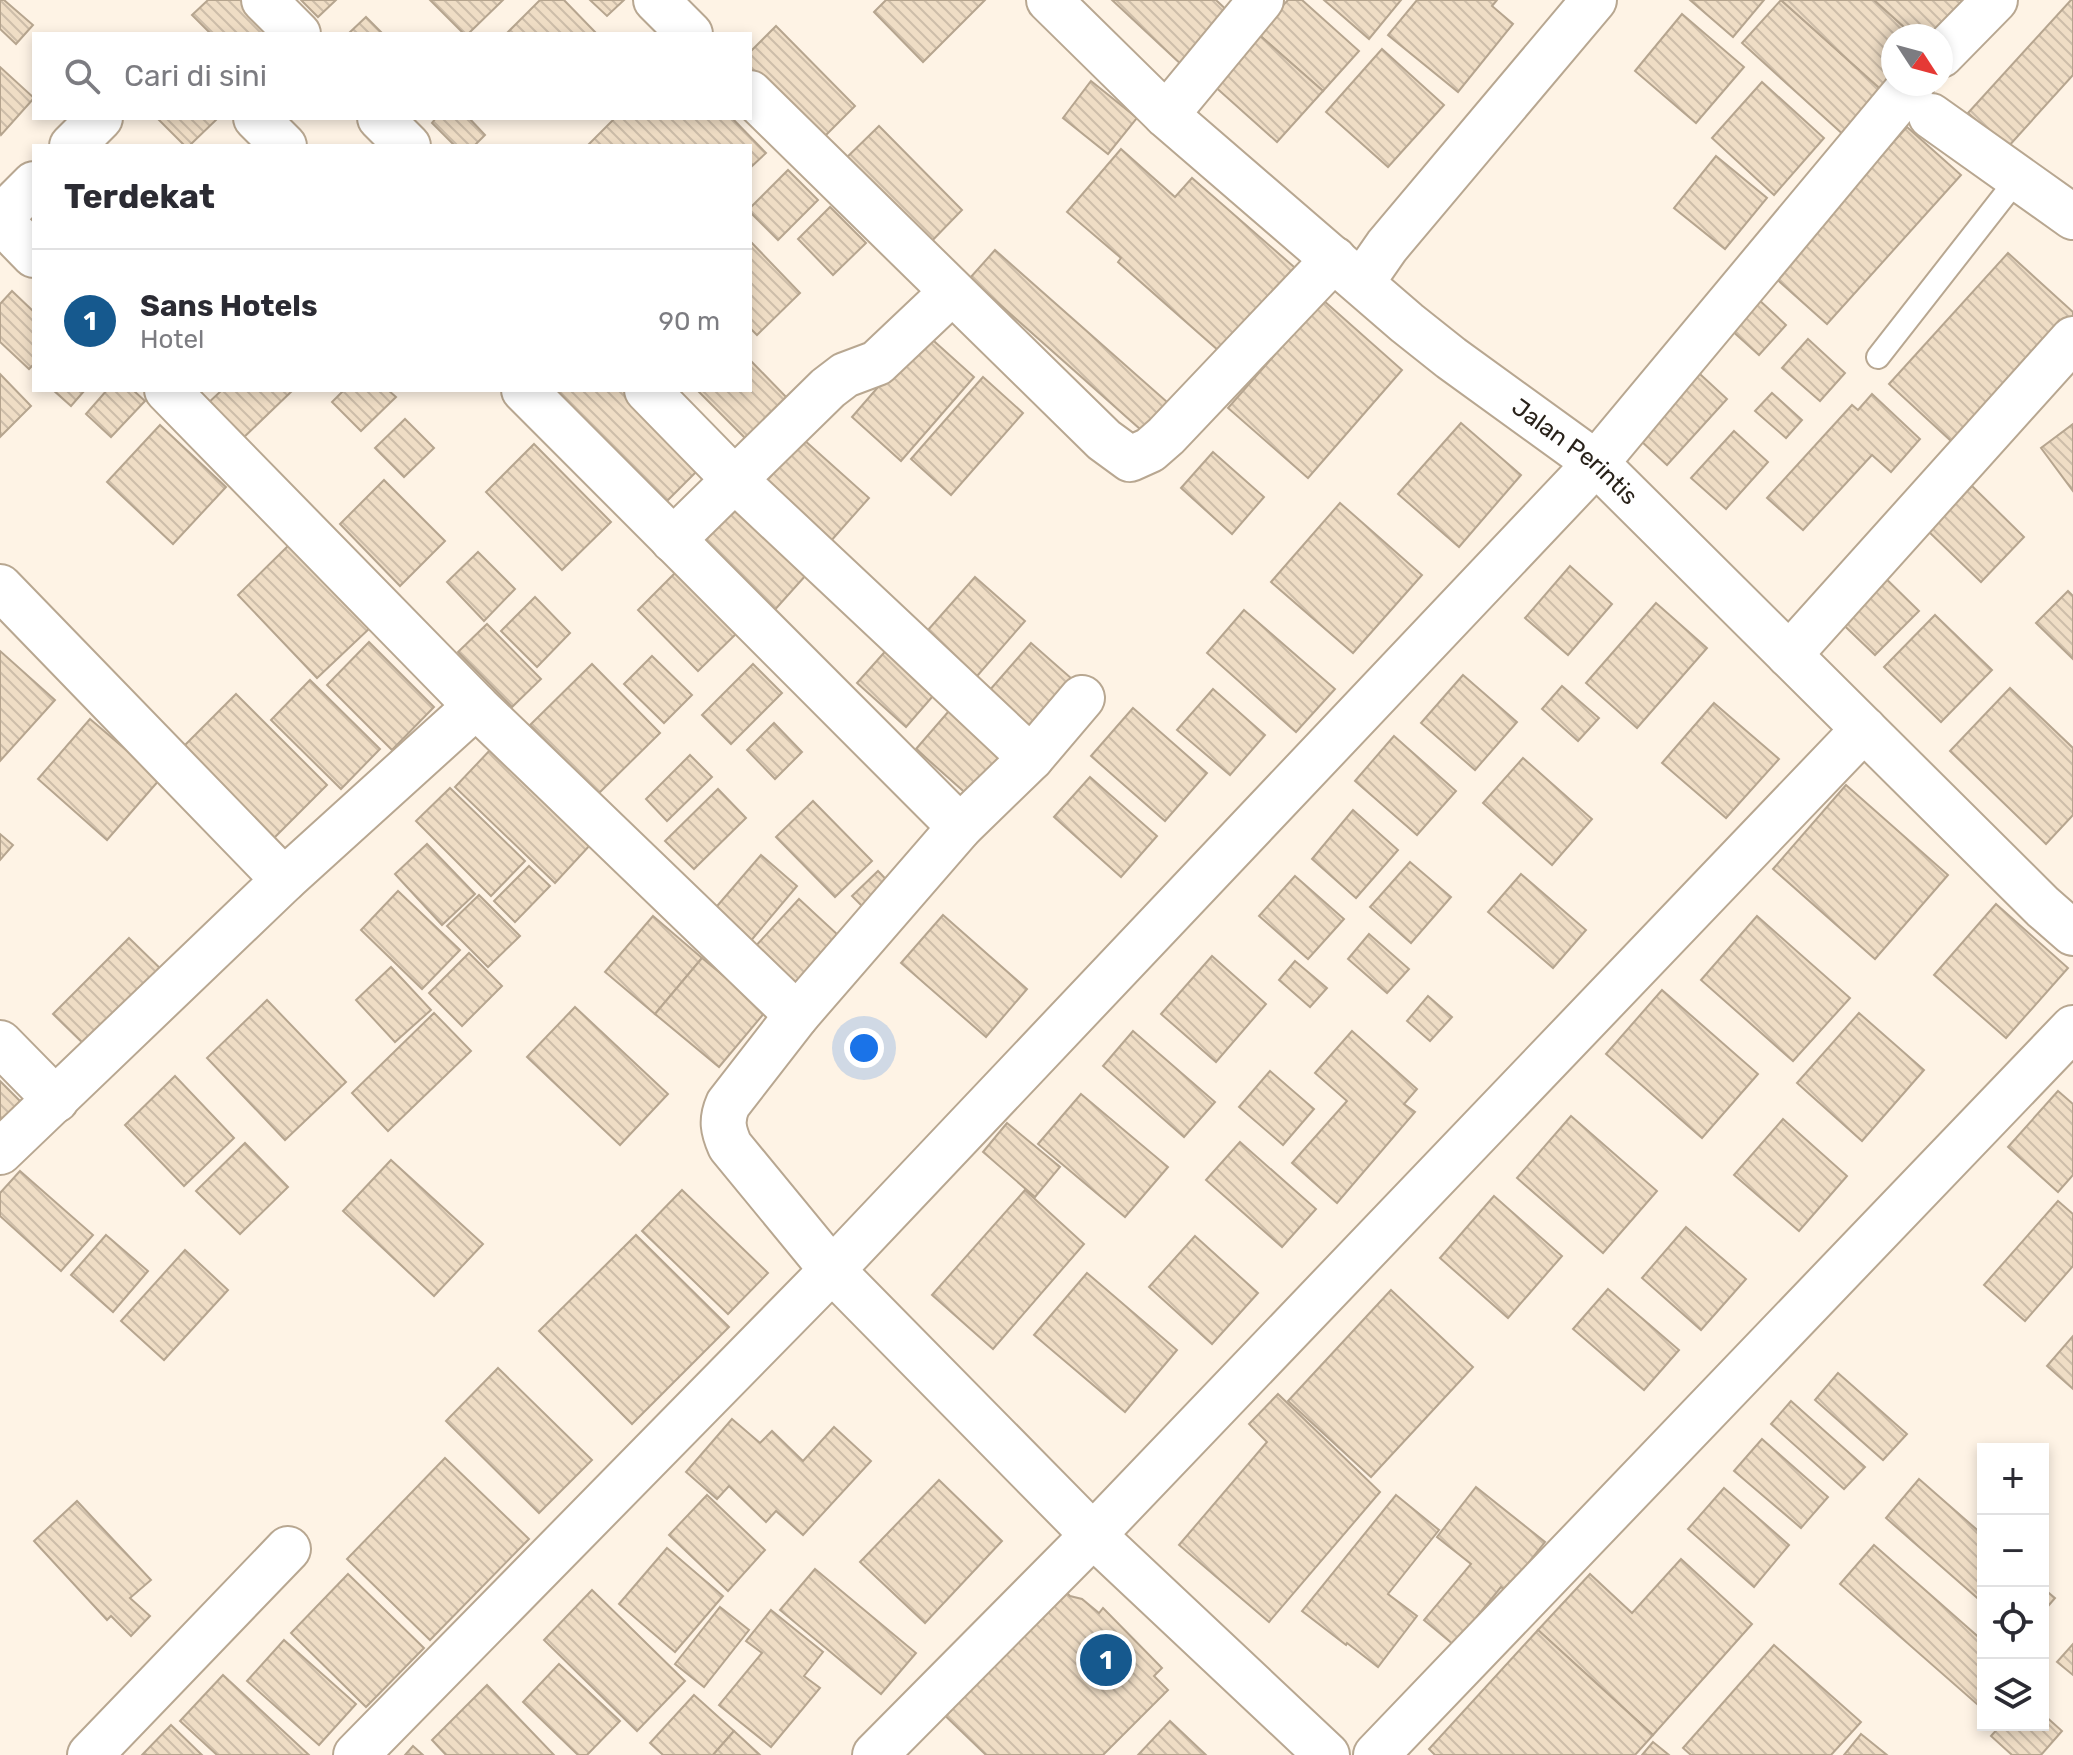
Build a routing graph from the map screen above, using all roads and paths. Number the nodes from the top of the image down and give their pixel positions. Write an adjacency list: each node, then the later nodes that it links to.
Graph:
1 (264, 0): 7 (street)
2 (656, 0): 8 (street)
3 (1049, 0): 12 (street, Jalan Perintis)
4 (1261, 0): 12 (street)
5 (1594, 0): 24 (street)
6 (1995, 0): 9 (street)
7 (296, 32)
8 (688, 32)
9 (1953, 43)
10 (752, 95): 25 (street)
11 (1922, 100): 19 (street); 31 (street)
12 (1166, 115): 24 (street, Jalan Perintis)
13 (98, 120): 16 (street)
14 (258, 120): 17 (street)
15 (382, 120): 18 (street)
16 (74, 144)
17 (282, 144)
18 (406, 144)
19 (2018, 178): 21 (street); 27 (lane)
20 (32, 186): 22 (street)
21 (2073, 217)
22 (0, 219): 23 (street)
23 (32, 253)
24 (1348, 270): 25 (street); 31 (street, Jalan Perintis)
25 (952, 292): 32 (street)
26 (2073, 339): 35 (street)
27 (1878, 357)
28 (169, 392): 37 (street)
29 (526, 392): 33 (street)
30 (649, 392): 32 (street)
31 (1596, 463): 35 (street, Jalan Perintis); 48 (street)
32 (735, 480): 33 (street); 39 (street)
33 (673, 540): 40 (street)
34 (0, 587): 41 (street)
35 (1789, 655): 38 (street, Jalan Perintis)
36 (1082, 698): 39 (street)
37 (476, 706): 41 (street); 43 (street)
38 (1864, 729): 42 (street, Jalan Perintis); 49 (street)
39 (1031, 758): 40 (street)
40 (960, 827): 43 (street)
41 (284, 880): 46 (street)
42 (2073, 933)
43 (797, 1015): 48 (street)
44 (2073, 1028): 55 (street)
45 (0, 1043): 46 (street)
46 (56, 1100): 47 (street)
47 (0, 1152)
48 (832, 1270): 49 (street); 52 (street)
49 (1093, 1535): 53 (street); 54 (street)
50 (288, 1549): 51 (street)
51 (90, 1755)
52 (356, 1755)
53 (875, 1755)
54 (1327, 1755)
55 (1376, 1755)

